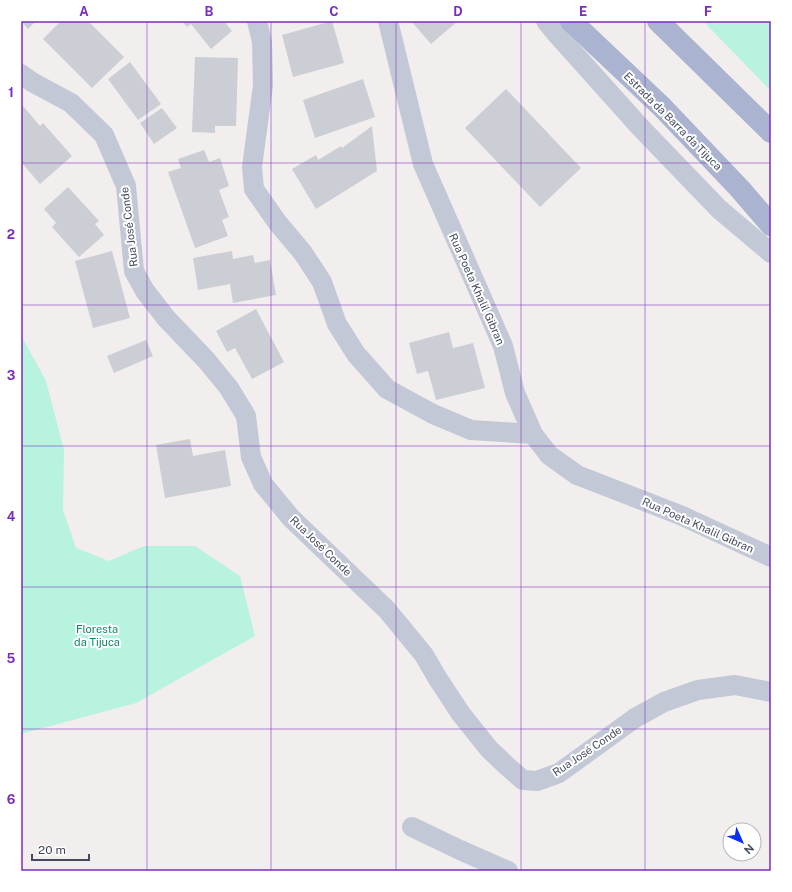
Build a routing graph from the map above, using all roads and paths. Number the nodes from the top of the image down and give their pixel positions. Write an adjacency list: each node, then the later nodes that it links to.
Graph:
1 (257, 21): 10 (street)
2 (388, 21): 10 (street, Rua Poeta Khalil Gibran)
3 (546, 21): 9 (street)
4 (571, 21): 8 (main road, Estrada da Barra da Tijuca)
5 (658, 21): 7 (main road)
6 (21, 74): 12 (street, Rua José Conde)
7 (771, 132)
8 (771, 225)
9 (771, 253)
10 (533, 434): 11 (street, Rua Poeta Khalil Gibran)
11 (771, 557)
12 (771, 692)
13 (412, 827): 14 (street)
14 (508, 871)

